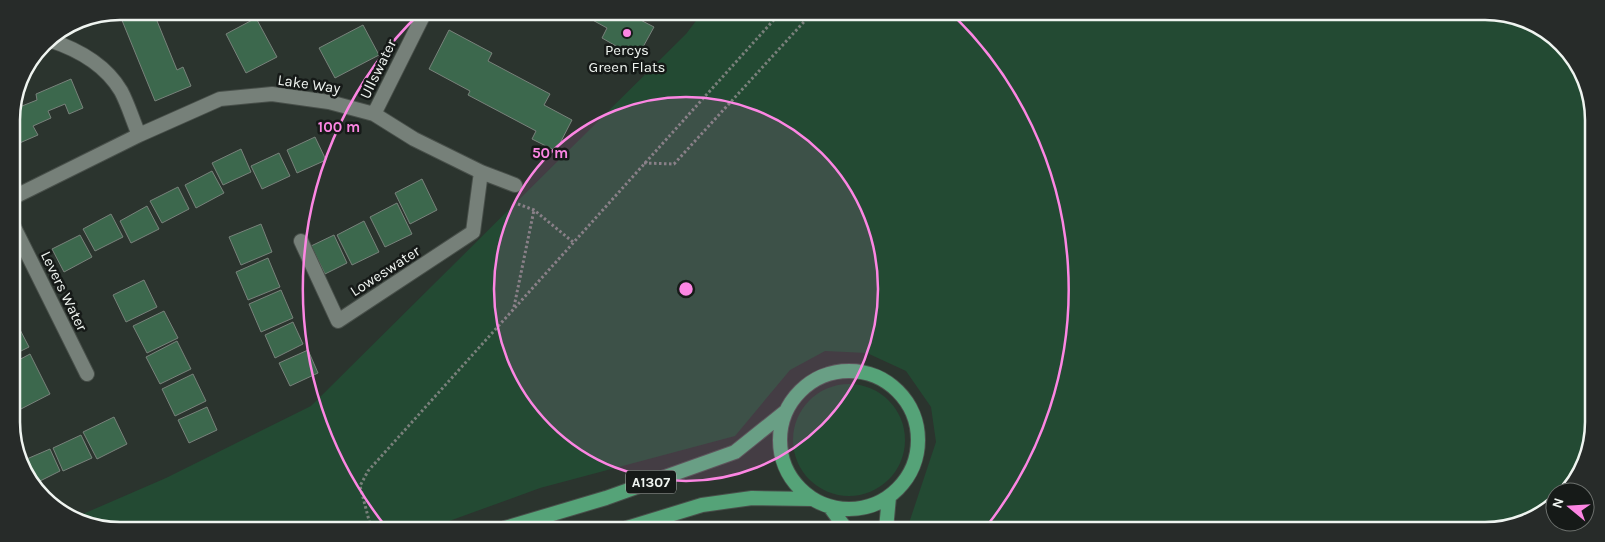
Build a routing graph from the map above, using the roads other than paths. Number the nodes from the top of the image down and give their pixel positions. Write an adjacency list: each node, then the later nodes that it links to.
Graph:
1 (420, 20): 3 (street, Ullswater)
2 (57, 42): 4 (street)
3 (374, 114): 4 (street, Lake Way); 5 (street, Lake Way)
4 (139, 135): 7 (street, Lake Way)
5 (481, 172): 6 (street, Lake Way); 9 (street, Loweswater)
6 (515, 185)
7 (20, 194)
8 (20, 239): 10 (street, Levers Water)
9 (301, 241)
10 (87, 374)
11 (785, 412): 12 (main road); 13 (main road); 15 (main road, A1307)
12 (888, 497): 14 (main road); 18 (main road)
13 (813, 499): 14 (main road); 16 (main road, A1307)
14 (830, 507): 17 (main road)
15 (525, 522)
16 (647, 522)
17 (841, 522)
18 (886, 522)

